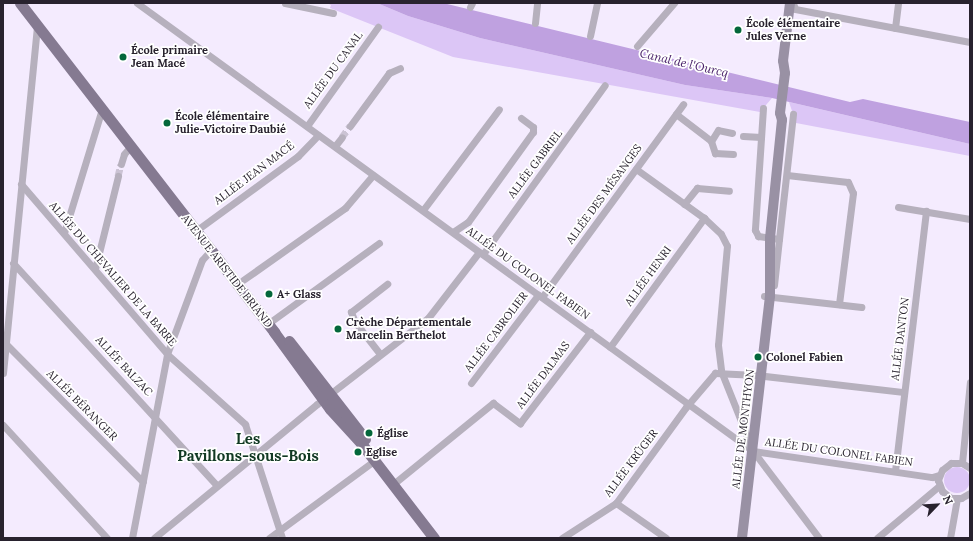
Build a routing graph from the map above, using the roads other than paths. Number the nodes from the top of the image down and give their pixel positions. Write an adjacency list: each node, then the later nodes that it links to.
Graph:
1 (20, 3): 12 (main road, AVENUE ARISTIDE BRIAND)
2 (30, 3): 53 (main road, AVENUE ARISTIDE BRIAND)
3 (137, 3): 29 (street, ALLÉE DU COLONEL FABIEN)
4 (285, 3): 10 (street)
5 (537, 3): 11 (street)
6 (597, 3): 15 (street)
7 (674, 3): 19 (street)
8 (898, 3): 14 (street)
9 (794, 5): 14 (street); 56 (street, ALLÉE DE MONTHYON)
10 (333, 13)
11 (535, 23)
12 (37, 25): 16 (main road, AVENUE ARISTIDE BRIAND); 18 (street)
13 (378, 27): 29 (street, ALLÉE DU CANAL)
14 (895, 28): 17 (street)
15 (590, 36)
16 (46, 37): 18 (street); 24 (main road, AVENUE ARISTIDE BRIAND)
17 (970, 42)
18 (35, 43): 45 (street)
19 (637, 46)
20 (400, 68): 30 (street)
21 (605, 85): 59 (street, ALLÉE GABRIEL)
22 (683, 104): 26 (street, ALLÉE DES MÉSANGES)
23 (763, 108): 34 (street)
24 (102, 109): 37 (main road, AVENUE ARISTIDE BRIAND); 55 (street)
25 (499, 109): 49 (street)
26 (676, 114): 36 (street); 41 (street, ALLÉE DES MÉSANGES)
27 (793, 114): 43 (street, ALLÉE DE MONTHYON)
28 (521, 118): 54 (street)
29 (306, 126): 32 (street, ALLÉE DU COLONEL FABIEN)
30 (350, 126)
31 (732, 133): 36 (street)
32 (318, 135): 38 (street, ALLÉE DU COLONEL FABIEN); 53 (street, ALLÉE JEAN MACÉ)
33 (744, 136): 34 (street)
34 (761, 137): 56 (street)
35 (342, 138): 38 (street)
36 (710, 141): 39 (street)
37 (130, 146): 40 (street); 58 (main road, AVENUE ARISTIDE BRIAND)
38 (335, 146): 42 (street, ALLÉE DU COLONEL FABIEN)
39 (733, 154)
40 (121, 164)
41 (636, 169): 47 (street); 64 (street, ALLÉE DES MÉSANGES)
42 (373, 175): 49 (street, ALLÉE DU COLONEL FABIEN); 62 (street)
43 (787, 175): 56 (street, ALLÉE DE MONTHYON); 66 (street)
44 (118, 176): 61 (street)
45 (21, 184): 55 (street, ALLÉE DU CHEVALIER DE LA BARRE); 60 (street)
46 (729, 191): 47 (street)
47 (684, 204): 51 (street)
48 (898, 206): 50 (street)
49 (422, 210): 54 (street, ALLÉE DU COLONEL FABIEN)
50 (926, 210): 52 (street); 79 (street, ALLÉE DANTON)
51 (704, 218): 71 (street, ALLÉE HENRI); 74 (street)
52 (970, 219)
53 (201, 227): 62 (main road, AVENUE ARISTIDE BRIAND)
54 (453, 232): 59 (street, ALLÉE DU COLONEL FABIEN)
55 (64, 233): 61 (street, ALLÉE DU CHEVALIER DE LA BARRE)
56 (771, 238): 65 (street, ALLÉE DE MONTHYON)
57 (379, 243): 68 (street)
58 (211, 250): 72 (street); 80 (main road, AVENUE ARISTIDE BRIAND)
59 (481, 253): 64 (street, ALLÉE DU COLONEL FABIEN); 73 (street, ALLÉE GABRIEL)
60 (13, 263): 70 (street); 82 (street, ALLÉE BALZAC)
61 (95, 269): 72 (street, ALLÉE DU CHEVALIER DE LA BARRE)
62 (243, 280): 68 (main road, AVENUE ARISTIDE BRIAND)
63 (387, 284): 73 (street)
64 (540, 296): 69 (street, ALLÉE DU COLONEL FABIEN); 78 (street, ALLÉE CABROLIER)
65 (767, 296): 66 (street); 76 (street, ALLÉE DE MONTHYON)
66 (839, 304): 67 (street)
67 (861, 307)
68 (273, 320): 80 (main road, AVENUE ARISTIDE BRIAND)
69 (590, 332): 71 (street, ALLÉE DU COLONEL FABIEN); 93 (street, ALLÉE DALMAS)
70 (6, 344): 75 (street); 94 (street, ALLÉE BÉRANGER)
71 (610, 347): 81 (street, ALLÉE DU COLONEL FABIEN)
72 (167, 354): 82 (street); 87 (street, ALLÉE DU CHEVALIER DE LA BARRE)
73 (380, 354): 80 (street, ALLÉE GABRIEL)
74 (721, 371): 76 (street); 81 (street, ALLÉE KRÜGER); 84 (street)
75 (3, 373)
76 (761, 375): 79 (street); 86 (street, ALLÉE DE MONTHYON)
77 (970, 382): 89 (street)
78 (471, 383)
79 (904, 392): 91 (street, ALLÉE DANTON)
80 (327, 396): 87 (street, ALLÉE GABRIEL); 88 (main road, AVENUE ARISTIDE BRIAND); 93 (main road, AVENUE ARISTIDE BRIAND)
81 (689, 404): 85 (street, ALLÉE DU COLONEL FABIEN); 99 (street, ALLÉE KRÜGER)
82 (154, 416): 94 (street); 95 (street, ALLÉE BALZAC)
83 (3, 425): 101 (street)
84 (744, 431): 85 (street); 86 (street)
85 (736, 438): 86 (street, ALLÉE DU COLONEL FABIEN)
86 (753, 450): 91 (street, ALLÉE DU COLONEL FABIEN); 110 (street, ALLÉE DE MONTHYON); 111 (street)
87 (255, 454): 95 (street, ALLÉE GABRIEL); 100 (street, ALLÉE DU CHEVALIER DE LA BARRE)
88 (374, 461): 100 (street); 106 (main road, AVENUE ARISTIDE BRIAND)
89 (962, 463): 90 (street); 92 (street)
90 (970, 468)
91 (895, 471): 92 (street, ALLÉE DU COLONEL FABIEN)
92 (939, 475): 96 (street)
93 (397, 481): 107 (main road, AVENUE ARISTIDE BRIAND)
94 (143, 482): 102 (street)
95 (216, 486): 103 (street, ALLÉE GABRIEL)
96 (939, 486): 98 (street); 112 (street)
97 (970, 493): 98 (street)
98 (957, 499): 113 (street)
99 (616, 503): 108 (street, ALLÉE KRÜGER); 109 (street)
100 (277, 531): 104 (street); 105 (street, ALLÉE DU CHEVALIER DE LA BARRE)
101 (107, 538)
102 (132, 538)
103 (154, 538)
104 (269, 538)
105 (282, 538)
106 (434, 538)
107 (442, 538)
108 (562, 538)
109 (666, 538)
110 (742, 538)
111 (819, 538)
112 (878, 538)
113 (950, 538)

